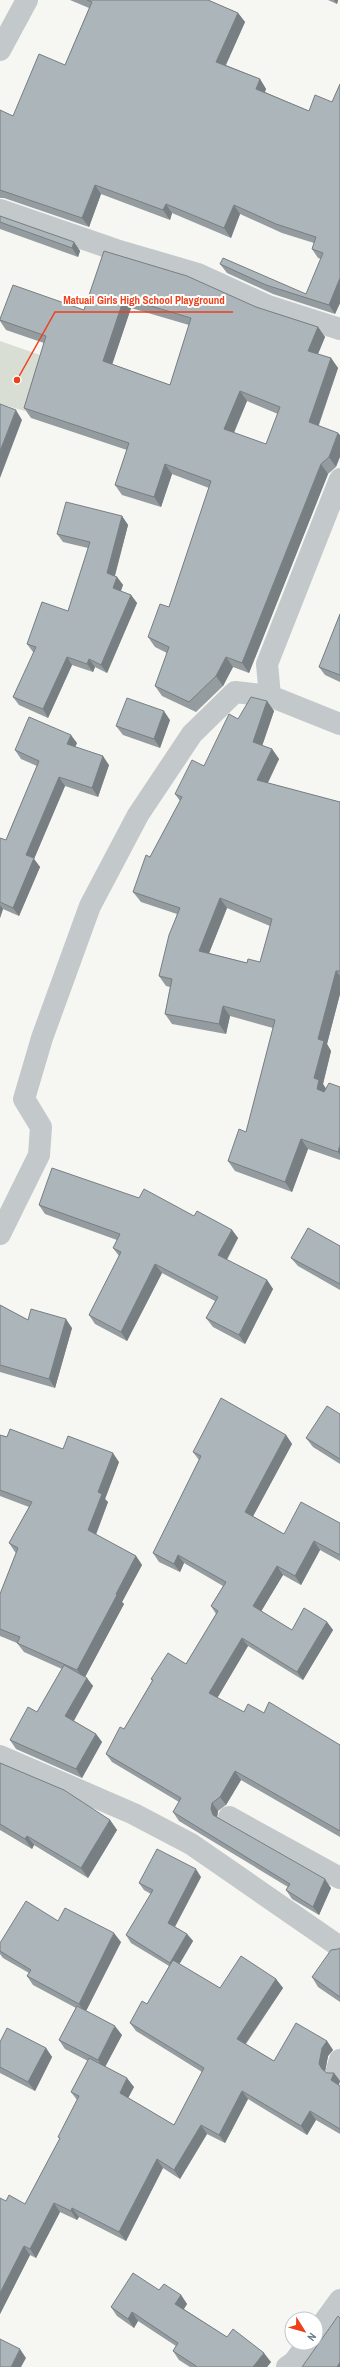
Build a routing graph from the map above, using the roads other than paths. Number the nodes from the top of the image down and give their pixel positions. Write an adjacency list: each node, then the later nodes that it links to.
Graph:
1 (27, 0): 2 (street)
2 (0, 50)
3 (0, 210): 4 (street)
4 (340, 329)
5 (340, 479): 6 (street)
6 (270, 696): 7 (street); 8 (street)
7 (340, 724)
8 (0, 1234)
9 (0, 1756): 12 (street)
10 (229, 1817): 11 (street)
11 (340, 1878)
12 (340, 1946)
13 (340, 2300): 14 (street)
14 (324, 2322)
15 (302, 2351): 16 (street)
16 (287, 2367)

